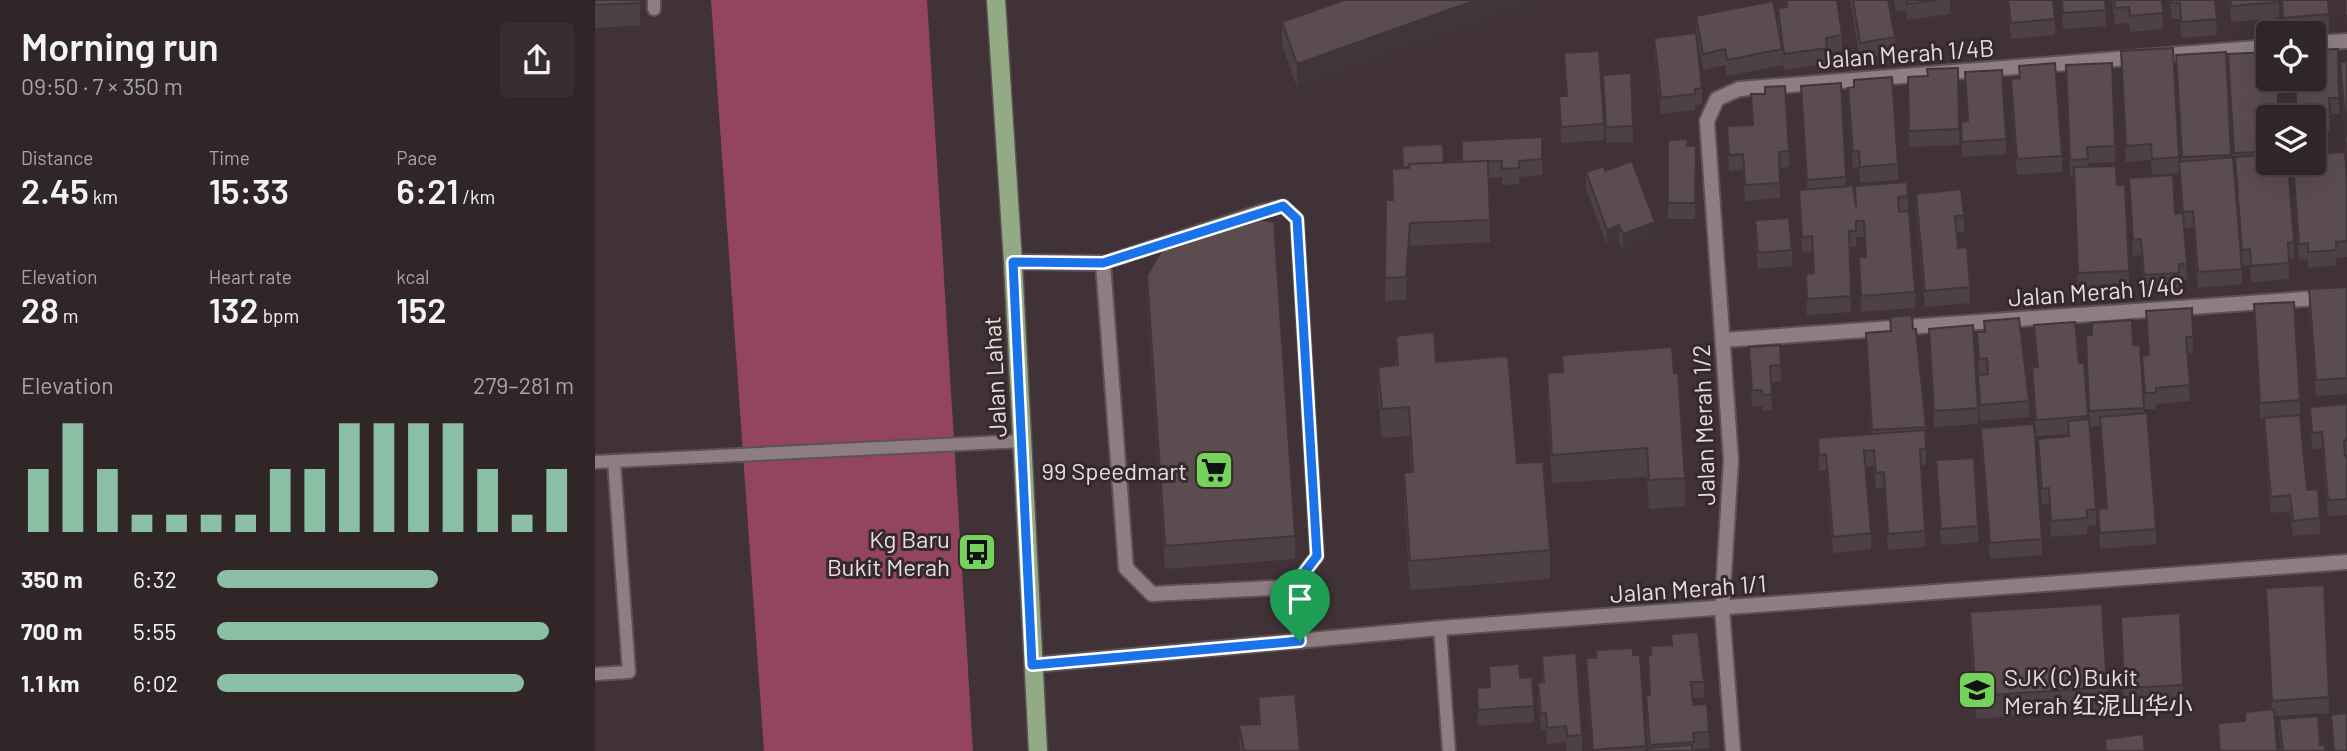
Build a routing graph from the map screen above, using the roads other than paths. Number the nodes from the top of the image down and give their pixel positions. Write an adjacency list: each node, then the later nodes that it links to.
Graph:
1 (996, 0): 6 (main road, Jalan Lahat)
2 (2347, 41): 3 (street)
3 (2326, 42)
4 (2256, 48): 5 (street, Jalan Merah 1/4B)
5 (1717, 99): 9 (street, Jalan Merah 1/2)
6 (1013, 262): 7 (street); 10 (main road, Jalan Lahat)
7 (1103, 263): 14 (street); 14 (lane)
8 (2347, 296): 9 (street, Jalan Merah 1/4C)
9 (1723, 340): 15 (street, Jalan Merah 1/2)
10 (1021, 441): 11 (lane); 18 (main road, Jalan Lahat)
11 (614, 461): 12 (lane); 19 (lane)
12 (595, 462)
13 (2347, 562): 15 (street, Jalan Merah 1/1)
14 (1293, 587): 17 (street)
15 (1722, 608): 16 (street, Jalan Merah 1/1); 22 (street, Jalan Merah 1/2)
16 (1440, 628): 17 (street, Jalan Merah 1/1); 21 (lane)
17 (1300, 641): 18 (street, Jalan Merah 1/1)
18 (1032, 665): 20 (main road, Jalan Lahat)
19 (595, 674)
20 (1038, 751)
21 (1449, 751)
22 (1733, 751)

